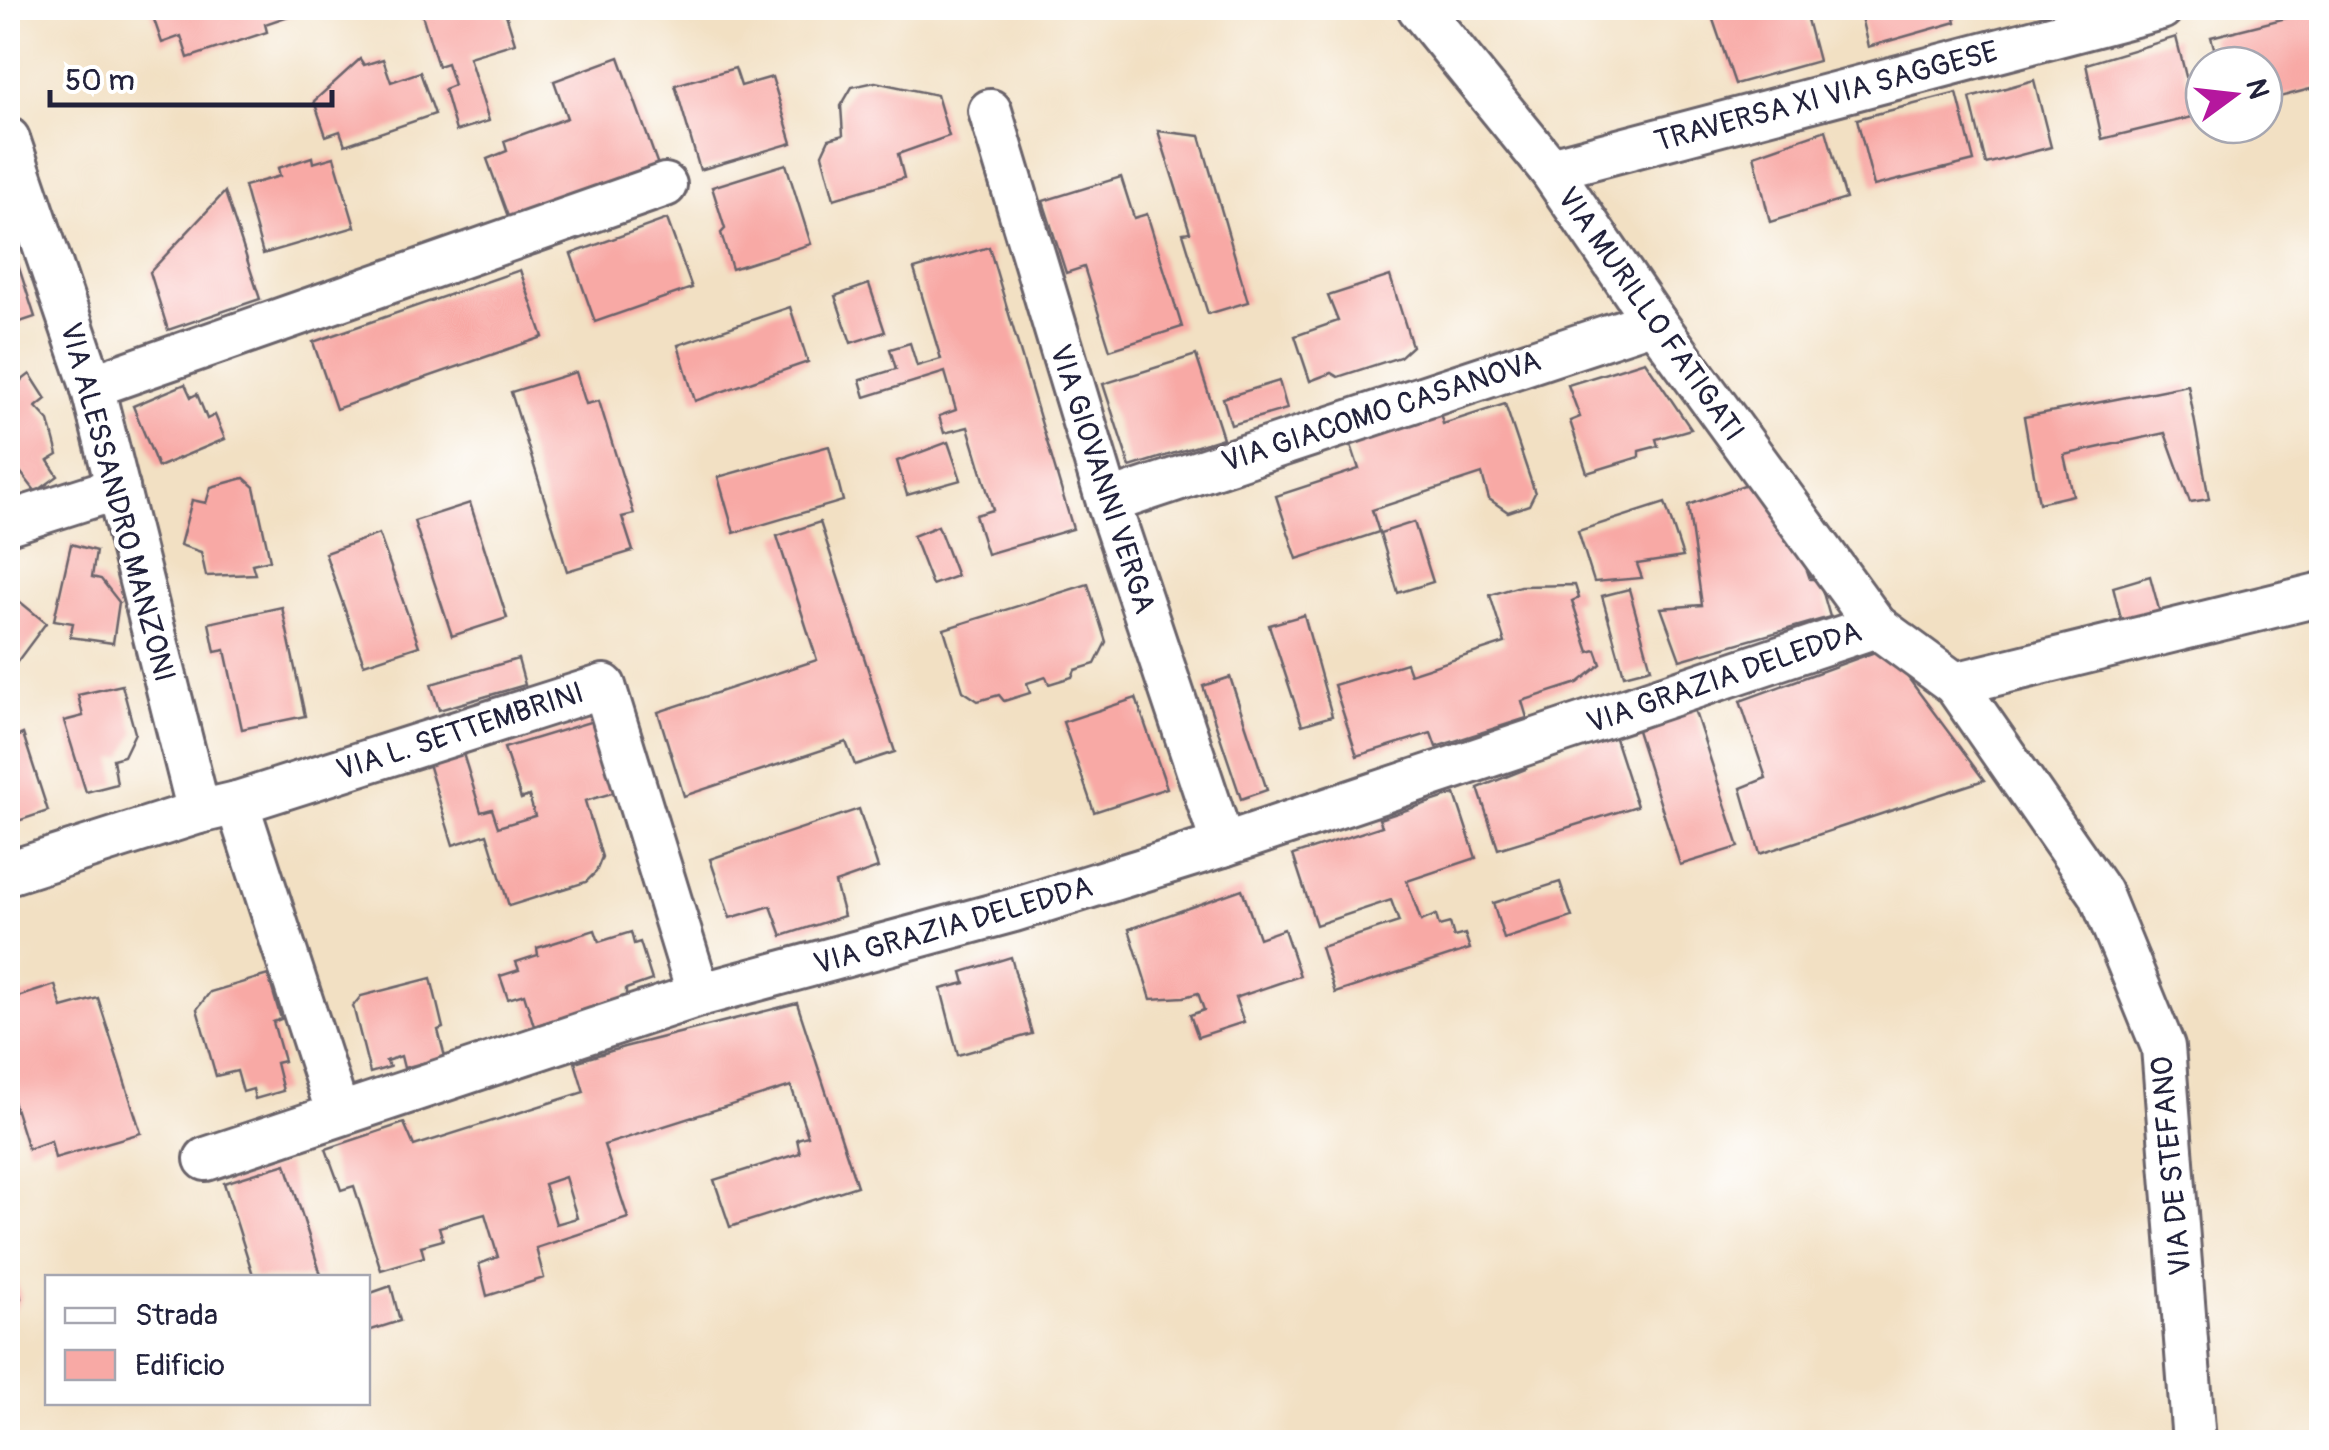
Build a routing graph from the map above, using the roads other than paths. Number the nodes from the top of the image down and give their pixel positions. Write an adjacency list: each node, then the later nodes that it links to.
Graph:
1 (1420, 8): 5 (street, VIA MURILLO FATIGATI)
2 (2161, 8): 5 (street, TRAVERSA XI VIA SAGGESE)
3 (990, 111): 10 (street, VIA GIOVANNI VERGA)
4 (8, 139): 8 (street, VIA ALESSANDRO MANZONI)
5 (1550, 170): 7 (street, VIA MURILLO FATIGATI)
6 (665, 185): 8 (street)
7 (1654, 321): 10 (street, VIA GIACOMO CASANOVA); 13 (street, VIA MURILLO FATIGATI)
8 (92, 386): 9 (street, VIA ALESSANDRO MANZONI)
9 (118, 488): 11 (street); 15 (street, VIA ALESSANDRO MANZONI)
10 (1108, 502): 16 (street, VIA GIOVANNI VERGA)
11 (8, 524)
12 (2322, 594): 14 (street)
13 (1876, 626): 14 (street, VIA DE STEFANO); 16 (street, VIA GRAZIA DELEDDA)
14 (1955, 684): 21 (street, VIA DE STEFANO)
15 (218, 808): 17 (street); 18 (street, VIA L. SETTEMBRINI); 19 (street)
16 (1223, 844): 18 (street, VIA GRAZIA DELEDDA)
17 (8, 873)
18 (699, 995): 19 (street, VIA GRAZIA DELEDDA)
19 (338, 1114): 20 (street, VIA GRAZIA DELEDDA)
20 (206, 1159)
21 (2194, 1442)

